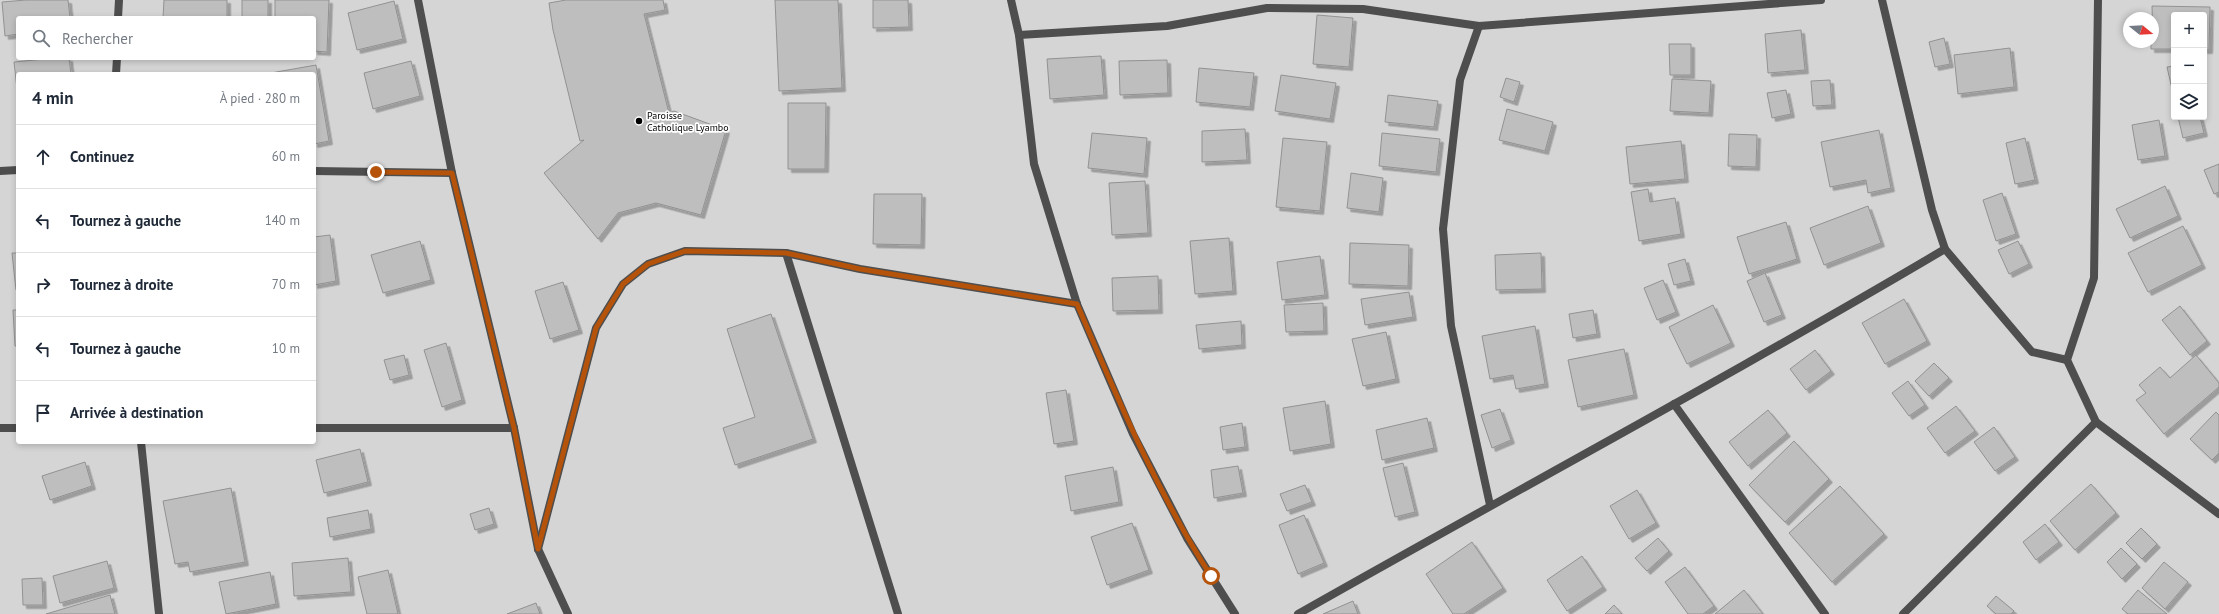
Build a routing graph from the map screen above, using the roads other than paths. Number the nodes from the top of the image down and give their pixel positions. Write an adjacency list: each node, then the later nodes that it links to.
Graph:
1 (119, 0): 7 (street)
2 (418, 0): 15 (street)
3 (1011, 0): 9 (street)
4 (1821, 0): 8 (street)
5 (1882, 0): 16 (street)
6 (2098, 0): 19 (street)
7 (118, 16)
8 (1479, 26): 9 (street); 27 (street)
9 (1019, 35): 18 (street)
10 (117, 60): 11 (street)
11 (116, 72)
12 (16, 170): 13 (street)
13 (0, 171)
14 (316, 171): 15 (street)
15 (452, 173): 25 (street)
16 (1945, 249): 19 (street); 20 (street)
17 (786, 253): 18 (street); 29 (street); 32 (street)
18 (1077, 304): 33 (street)
19 (2067, 360): 21 (street)
20 (1674, 404): 27 (street); 35 (street)
21 (2096, 422): 28 (street); 36 (street)
22 (0, 428): 23 (street)
23 (16, 428)
24 (316, 428): 25 (street)
25 (514, 428): 29 (street)
26 (141, 444): 30 (street)
27 (1490, 505): 34 (street)
28 (2219, 514)
29 (538, 549): 31 (street)
30 (159, 614)
31 (568, 614)
32 (898, 614)
33 (1235, 614)
34 (1298, 614)
35 (1825, 614)
36 (1903, 614)

